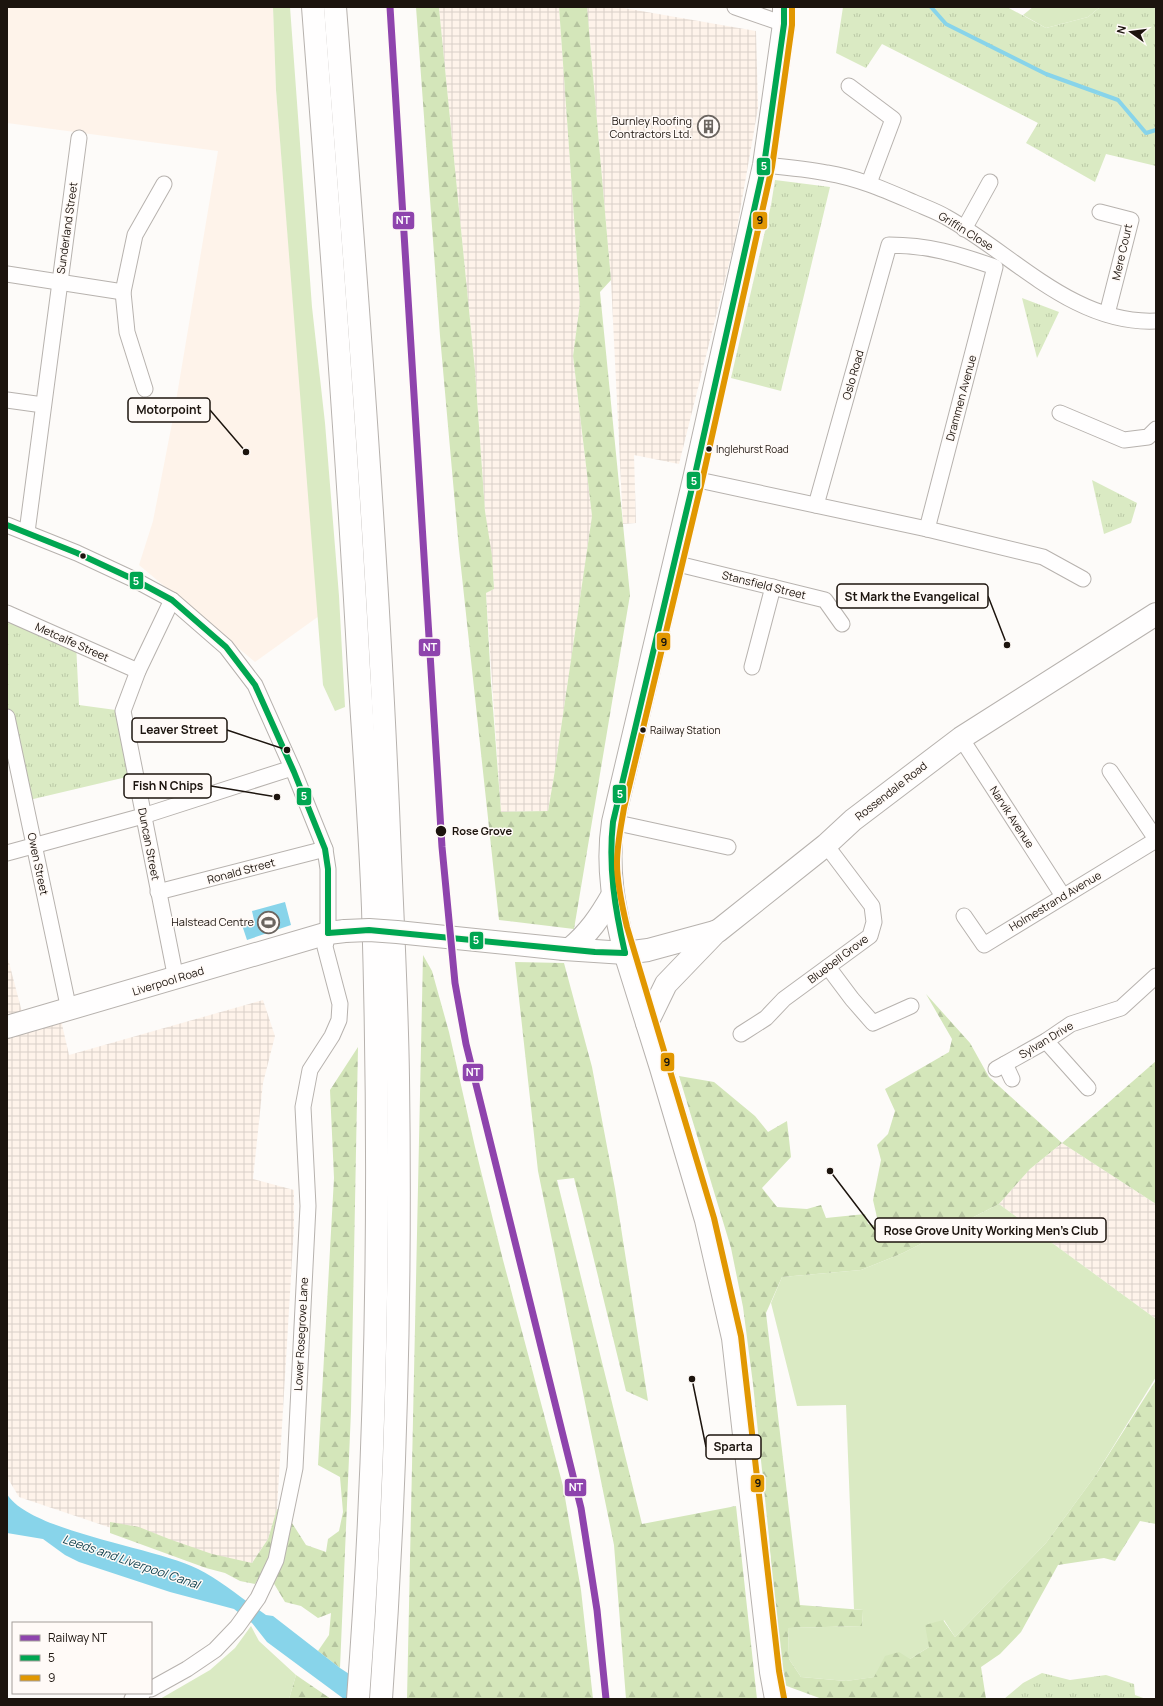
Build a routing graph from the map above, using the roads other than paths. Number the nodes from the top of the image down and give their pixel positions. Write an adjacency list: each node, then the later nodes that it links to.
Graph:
1 (301, 7): 25 (main road)
2 (313, 7): 25 (main road)
3 (335, 7): 76 (main road)
4 (735, 7): 5 (street)
5 (784, 16): 8 (main road)
6 (849, 86): 10 (street)
7 (79, 138): 16 (street, Sunderland Street)
8 (764, 165): 10 (street, Griffin Close); 26 (main road)
9 (990, 182): 13 (street)
10 (868, 183): 13 (street, Griffin Close)
11 (164, 184): 17 (street)
12 (1100, 212): 18 (street, Mere Court)
13 (964, 229): 18 (street, Griffin Close)
14 (889, 245): 27 (street, Oslo Road); 29 (street, Drammen Avenue)
15 (7, 274): 16 (street)
16 (60, 282): 17 (street); 22 (street, Sunderland Street)
17 (124, 292): 20 (street)
18 (1107, 314): 19 (street, Griffin Close)
19 (1156, 321)
20 (145, 389)
21 (7, 400): 22 (street)
22 (43, 405): 30 (street, Sunderland Street)
23 (1060, 413): 24 (street)
24 (1156, 429)
25 (346, 453): 75 (main road)
26 (694, 479): 27 (street); 31 (main road)
27 (816, 505): 29 (street)
28 (7, 525): 30 (street, Lower Rosegrove Lane)
29 (927, 529): 32 (street)
30 (27, 532): 34 (street, Lower Rosegrove Lane)
31 (674, 562): 33 (street, Stansfield Street); 46 (main road)
32 (1083, 579)
33 (773, 587): 37 (street, Stansfield Street); 38 (street)
34 (172, 600): 39 (street, Duncan Street); 43 (street, Lower Rosegrove Lane)
35 (7, 613): 39 (street, Metcalfe Street)
36 (1156, 614): 42 (main road, Rossendale Road)
37 (842, 624)
38 (752, 667)
39 (138, 670): 45 (street, Duncan Street)
40 (7, 717): 41 (street, Owen Street)
41 (9, 738): 49 (street, Owen Street)
42 (961, 738): 48 (main road, Rossendale Road); 55 (street, Narvik Avenue)
43 (292, 768): 45 (street); 51 (street, Lower Rosegrove Lane)
44 (1110, 771): 47 (street, Holmestrand Avenue)
45 (143, 816): 49 (street); 53 (street, Duncan Street)
46 (614, 822): 50 (street); 54 (main road)
47 (1156, 840): 55 (street, Holmestrand Avenue)
48 (826, 845): 57 (main road, Rossendale Road); 61 (street, Bluebell Grove)
49 (35, 846): 52 (street); 65 (street, Owen Street)
50 (728, 847)
51 (324, 849): 53 (street, Ronald Street); 58 (street, Lower Rosegrove Lane)
52 (7, 853)
53 (158, 892): 63 (street, Duncan Street)
54 (612, 896): 59 (main road); 60 (main road)
55 (1063, 896): 56 (street, Holmestrand Avenue)
56 (964, 916)
57 (718, 930): 60 (main road, Rossendale Road); 66 (main road)
58 (337, 932): 59 (main road, Liverpool Road, bridge); 63 (main road, Liverpool Road); 72 (street, Lower Rosegrove Lane)
59 (567, 949): 60 (main road, Rossendale Road)
60 (625, 953): 66 (main road)
61 (828, 967): 64 (street); 68 (street, Bluebell Grove)
62 (1156, 976): 69 (street, Sylvan Drive)
63 (176, 979): 65 (main road, Liverpool Road)
64 (911, 1006)
65 (69, 1010): 67 (main road, Liverpool Road)
66 (647, 1023): 77 (main road)
67 (7, 1027)
68 (741, 1034)
69 (1046, 1041): 70 (street, Sylvan Drive); 71 (street)
70 (1012, 1079)
71 (1088, 1088)
72 (152, 1688)
73 (141, 1694): 74 (street)
74 (132, 1699)
75 (358, 1699)
76 (381, 1699)
77 (776, 1699)

